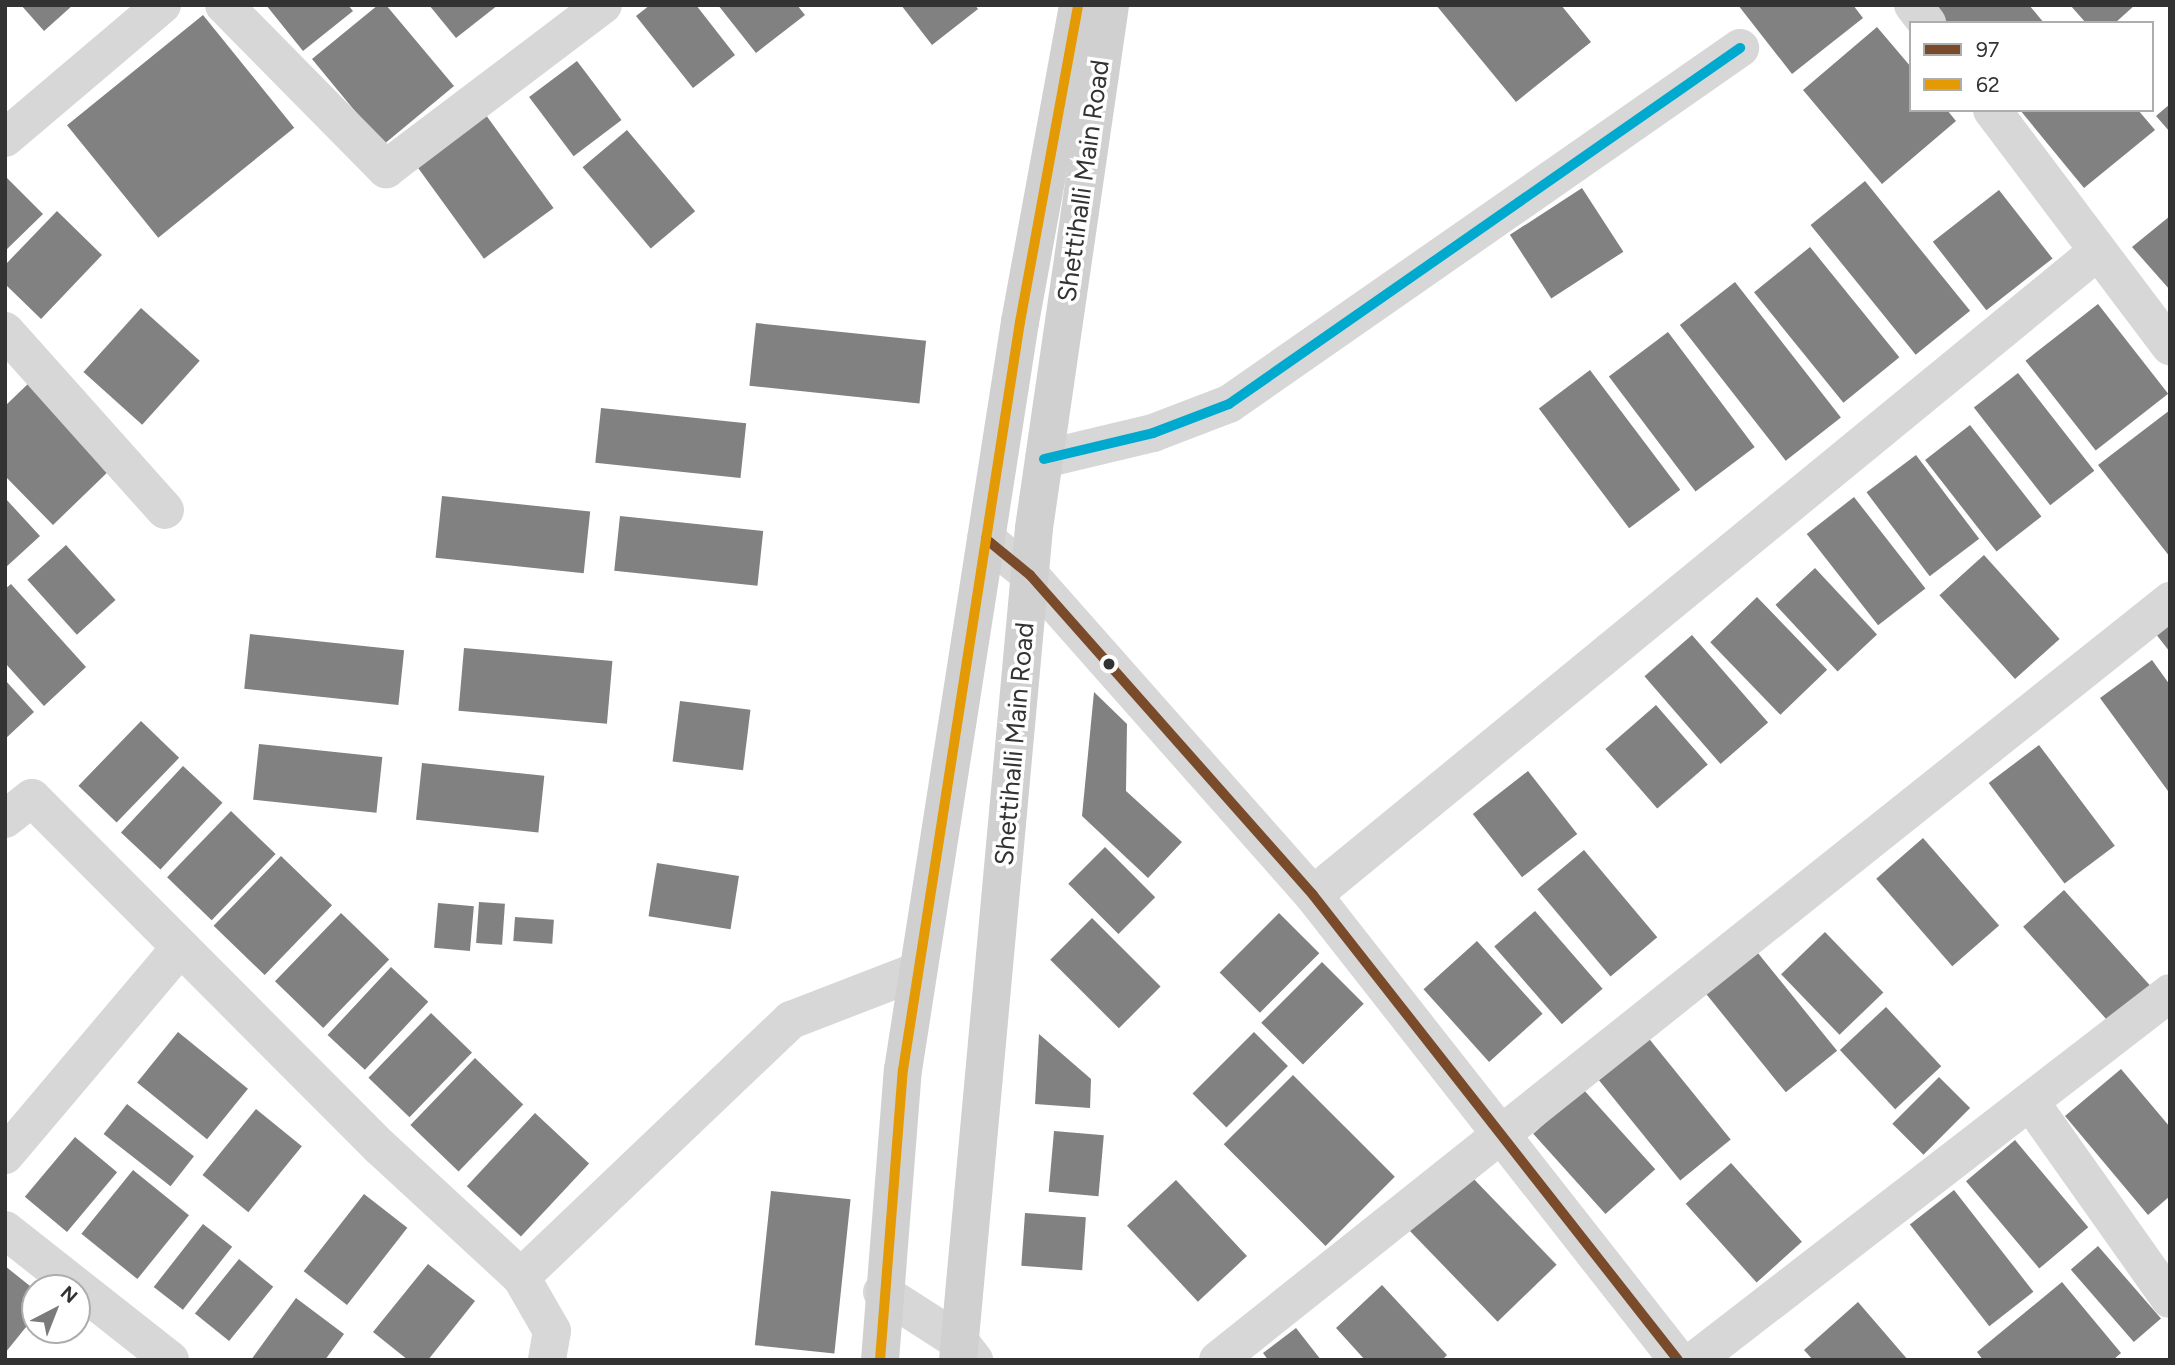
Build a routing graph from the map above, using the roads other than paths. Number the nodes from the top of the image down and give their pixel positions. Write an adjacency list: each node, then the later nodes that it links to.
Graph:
1 (162, 5): 10 (street)
2 (224, 5): 3 (street)
3 (603, 5)
4 (1078, 5): 16 (main road, Shettihalli Main Road)
5 (1110, 5): 14 (main road, Shettihalli Main Road)
6 (1913, 5): 7 (street)
7 (1925, 21)
8 (1740, 48): 14 (street)
9 (1994, 112): 11 (street)
10 (5, 138)
11 (2098, 251): 13 (street); 20 (street)
12 (5, 331): 15 (street)
13 (2170, 346)
14 (1044, 459): 17 (main road, Shettihalli Main Road)
15 (165, 510)
16 (986, 539): 17 (street); 22 (main road, Shettihalli Main Road)
17 (1030, 575): 20 (street); 31 (main road, Shettihalli Main Road)
18 (2170, 601): 25 (street)
19 (5, 819): 21 (street)
20 (1313, 895): 25 (street)
21 (181, 947): 26 (street); 28 (street)
22 (918, 971): 28 (street); 29 (main road, Shettihalli Main Road)
23 (2170, 993): 24 (street)
24 (2031, 1103): 30 (street); 37 (street)
25 (1499, 1136): 35 (street); 36 (street)
26 (5, 1155)
27 (5, 1230): 32 (street)
28 (521, 1277): 33 (street)
29 (882, 1292): 31 (street); 34 (main road, Shettihalli Main Road)
30 (2170, 1299)
31 (964, 1354)
32 (170, 1360)
33 (547, 1360)
34 (880, 1360)
35 (1218, 1360)
36 (1678, 1360)
37 (1695, 1360)

